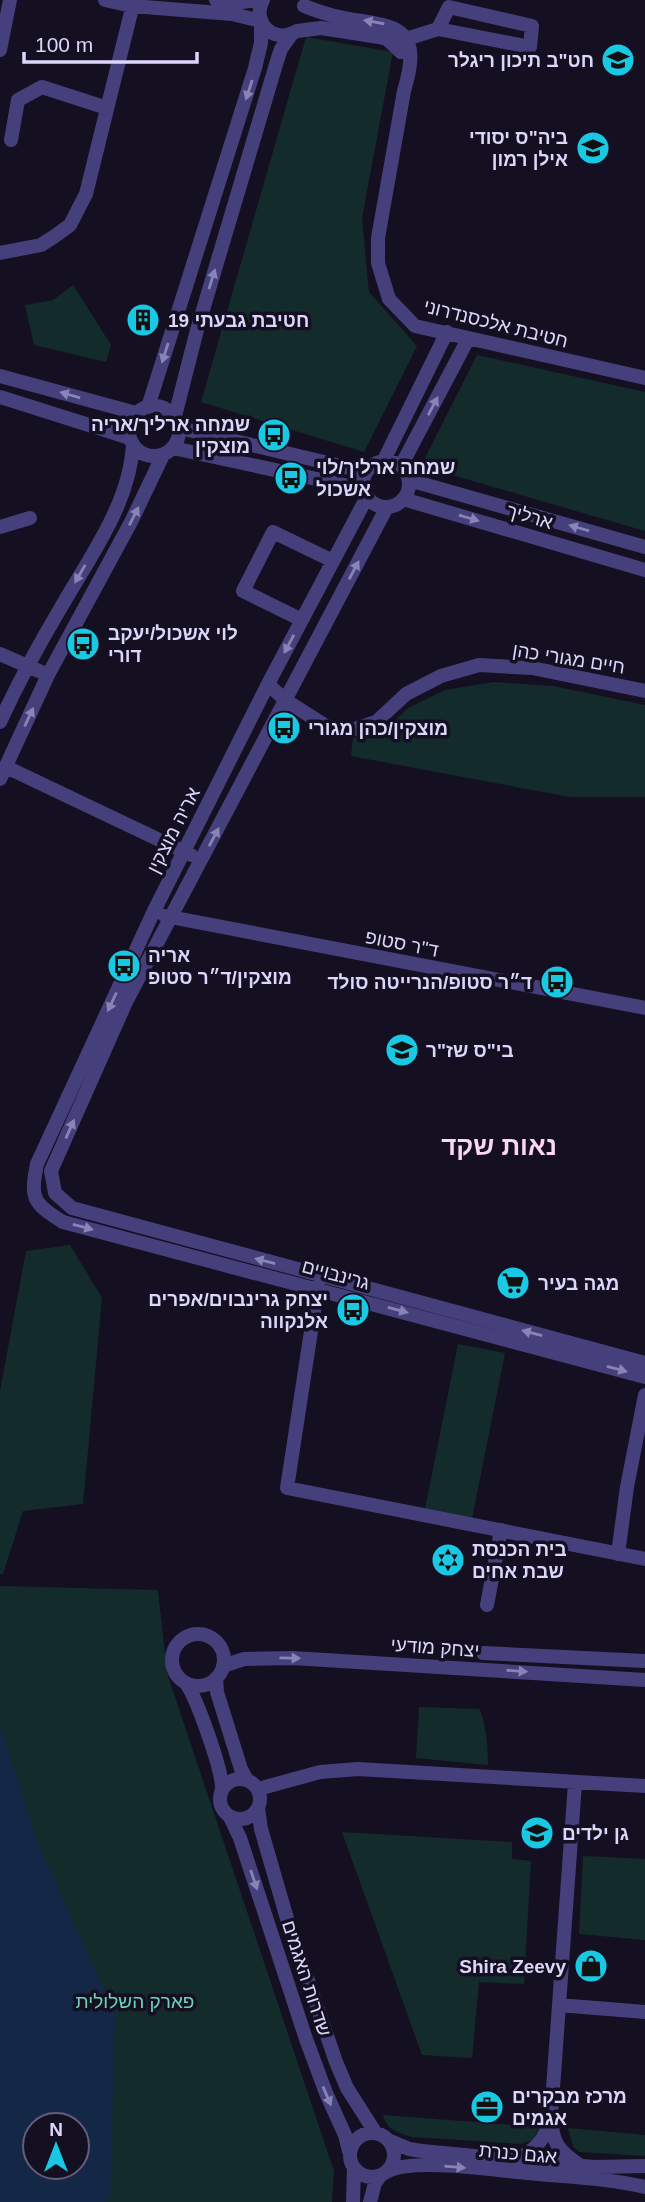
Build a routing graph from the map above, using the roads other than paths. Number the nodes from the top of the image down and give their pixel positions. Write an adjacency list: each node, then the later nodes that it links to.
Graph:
1 (10, 0): 12 (street)
2 (105, 0): 7 (street)
3 (216, 0): 4 (street)
4 (257, 0)
5 (263, 0): 8 (street)
6 (303, 2): 10 (street); 11 (street, one-way to 6)
7 (133, 3): 8 (street); 13 (street)
8 (261, 22): 10 (street); 21 (street, one-way to 21)
9 (438, 29): 9 (street); 11 (street)
10 (294, 33): 11 (street); 22 (street, one-way to 10)
11 (401, 43): 16 (street, חטיבת אלכסנדרוני)
12 (0, 51)
13 (107, 108): 14 (street); 15 (street)
14 (11, 139)
15 (0, 253)
16 (447, 332): 17 (street, חטיבת אלכסנדרוני); 25 (street)
17 (468, 339): 19 (street, חטיבת אלכסנדרוני); 26 (street, one-way to 17)
18 (0, 376): 21 (street, one-way to 18)
19 (645, 378)
20 (0, 397): 23 (street)
21 (142, 410): 22 (street); 23 (street)
22 (177, 422): 24 (street); 27 (street)
23 (131, 441): 24 (street); 39 (street, one-way to 39)
24 (168, 452): 29 (street); 40 (street, one-way to 24)
25 (384, 460): 26 (street); 27 (street)
26 (401, 466): 28 (street)
27 (366, 472): 29 (street)
28 (409, 481): 30 (street); 34 (street, ארליך, one-way to 28)
29 (365, 493): 31 (street); 35 (street, אריה מוצקין)
30 (403, 499): 31 (street); 36 (street, ארליך, one-way to 36)
31 (387, 507): 43 (street, אריה מוצקין, one-way to 31)
32 (30, 518): 33 (street)
33 (0, 527)
34 (645, 547)
35 (333, 561): 37 (street, אריה מוצקין); 37 (street)
36 (645, 570)
37 (302, 620): 41 (street, אריה מוצקין, one-way to 41)
38 (0, 654): 39 (street)
39 (27, 665): 40 (street); 44 (street)
40 (48, 675): 45 (street, one-way to 40)
41 (268, 684): 43 (street, חיים מגורי כהן); 46 (street, אריה מוצקין)
42 (645, 691): 43 (street, חיים מגורי כהן)
43 (285, 700): 47 (street, אריה מוצקין, one-way to 43)
44 (0, 722)
45 (3, 773): 46 (street)
46 (184, 852): 47 (street); 48 (street, אריה מוצקין)
47 (201, 860): 49 (street, אריה מוצקין)
48 (153, 913): 49 (street, ד"ר סטופ); 51 (street, אריה מוצקין, one-way to 51)
49 (172, 917): 50 (street, ד"ר סטופ); 52 (street, אריה מוצקין, one-way to 49)
50 (645, 1008)
51 (32, 1188): 53 (street, גרינבויים, one-way to 53)
52 (55, 1193): 53 (street, גרינבויים, one-way to 52)
53 (318, 1282): 54 (street, גרינבויים, one-way to 53); 55 (street, גרינבויים, one-way to 55); 57 (street)
54 (645, 1363)
55 (645, 1377)
56 (645, 1395): 58 (street)
57 (501, 1530): 58 (street); 60 (street)
58 (618, 1554): 59 (street)
59 (645, 1559)
60 (487, 1605)
61 (483, 1653): 62 (street, יצחק מודעי)
62 (642, 1660): 64 (street)
63 (220, 1672): 64 (street, יצחק מודעי, one-way to 64); 66 (street); 66 (street); 68 (street)
64 (620, 1678): 65 (street, יצחק מודעי)
65 (645, 1680)
66 (186, 1683): 70 (street)
67 (575, 1783): 68 (street); 69 (street); 73 (street)
68 (252, 1785): 70 (street); 71 (street)
69 (645, 1786)
70 (222, 1790): 72 (street)
71 (258, 1808): 72 (street); 76 (street, שדרות האגמים)
72 (230, 1816): 78 (street, שדרות האגמים, one-way to 78)
73 (559, 2005): 74 (street); 75 (street)
74 (645, 2012)
75 (551, 2116): 79 (street); 80 (street)
76 (374, 2132): 77 (street); 78 (street)
77 (390, 2141): 79 (street, אגם כנרת); 83 (street)
78 (349, 2151): 82 (street)
79 (517, 2160): 80 (street, אגם כנרת)
80 (581, 2166): 81 (street, אגם כנרת)
81 (645, 2166)
82 (354, 2169): 83 (street); 85 (street)
83 (384, 2173): 84 (street, אגם כנרת, one-way to 84); 86 (street)
84 (645, 2187)
85 (353, 2202)
86 (370, 2202)

